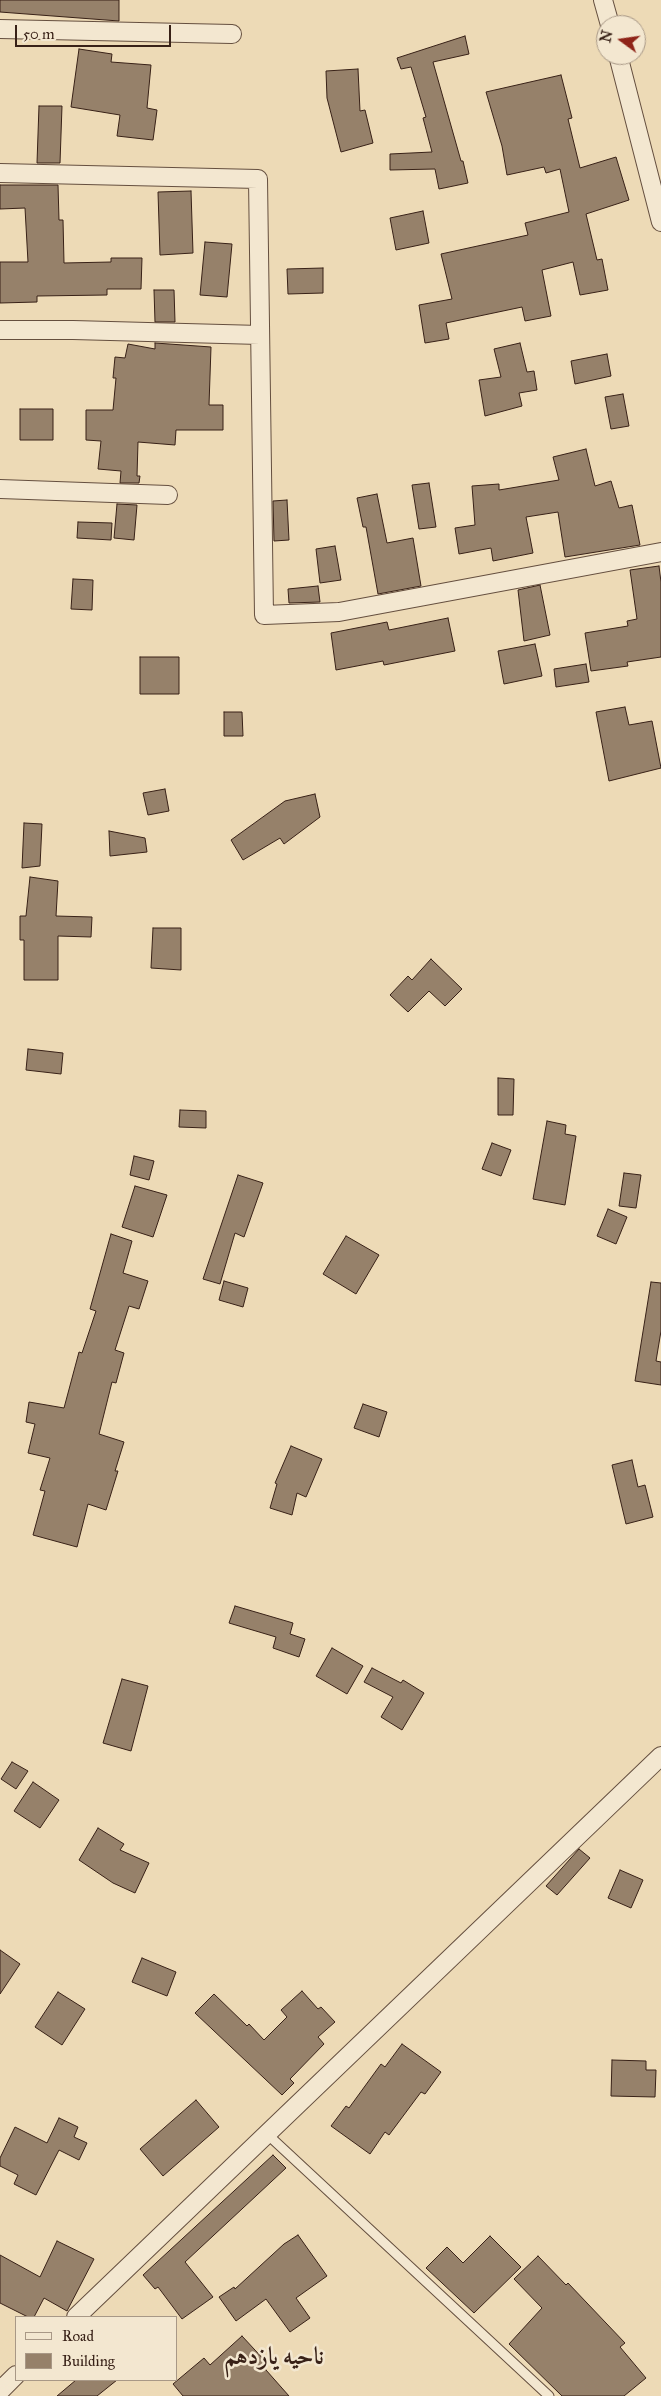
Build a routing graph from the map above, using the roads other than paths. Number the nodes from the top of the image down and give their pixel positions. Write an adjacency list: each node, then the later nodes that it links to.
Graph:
1 (603, 0): 2 (street)
2 (607, 15)
3 (0, 30): 4 (street)
4 (232, 34)
5 (621, 65): 7 (street)
6 (0, 173): 9 (street)
7 (661, 222)
8 (0, 330): 9 (street)
9 (260, 335): 12 (street)
10 (0, 489): 11 (street)
11 (168, 495)
12 (661, 552)
13 (661, 1756): 14 (street)
14 (266, 2133): 15 (street); 18 (lane)
15 (77, 2316)
16 (15, 2376): 17 (street)
17 (0, 2391)
18 (550, 2396)

